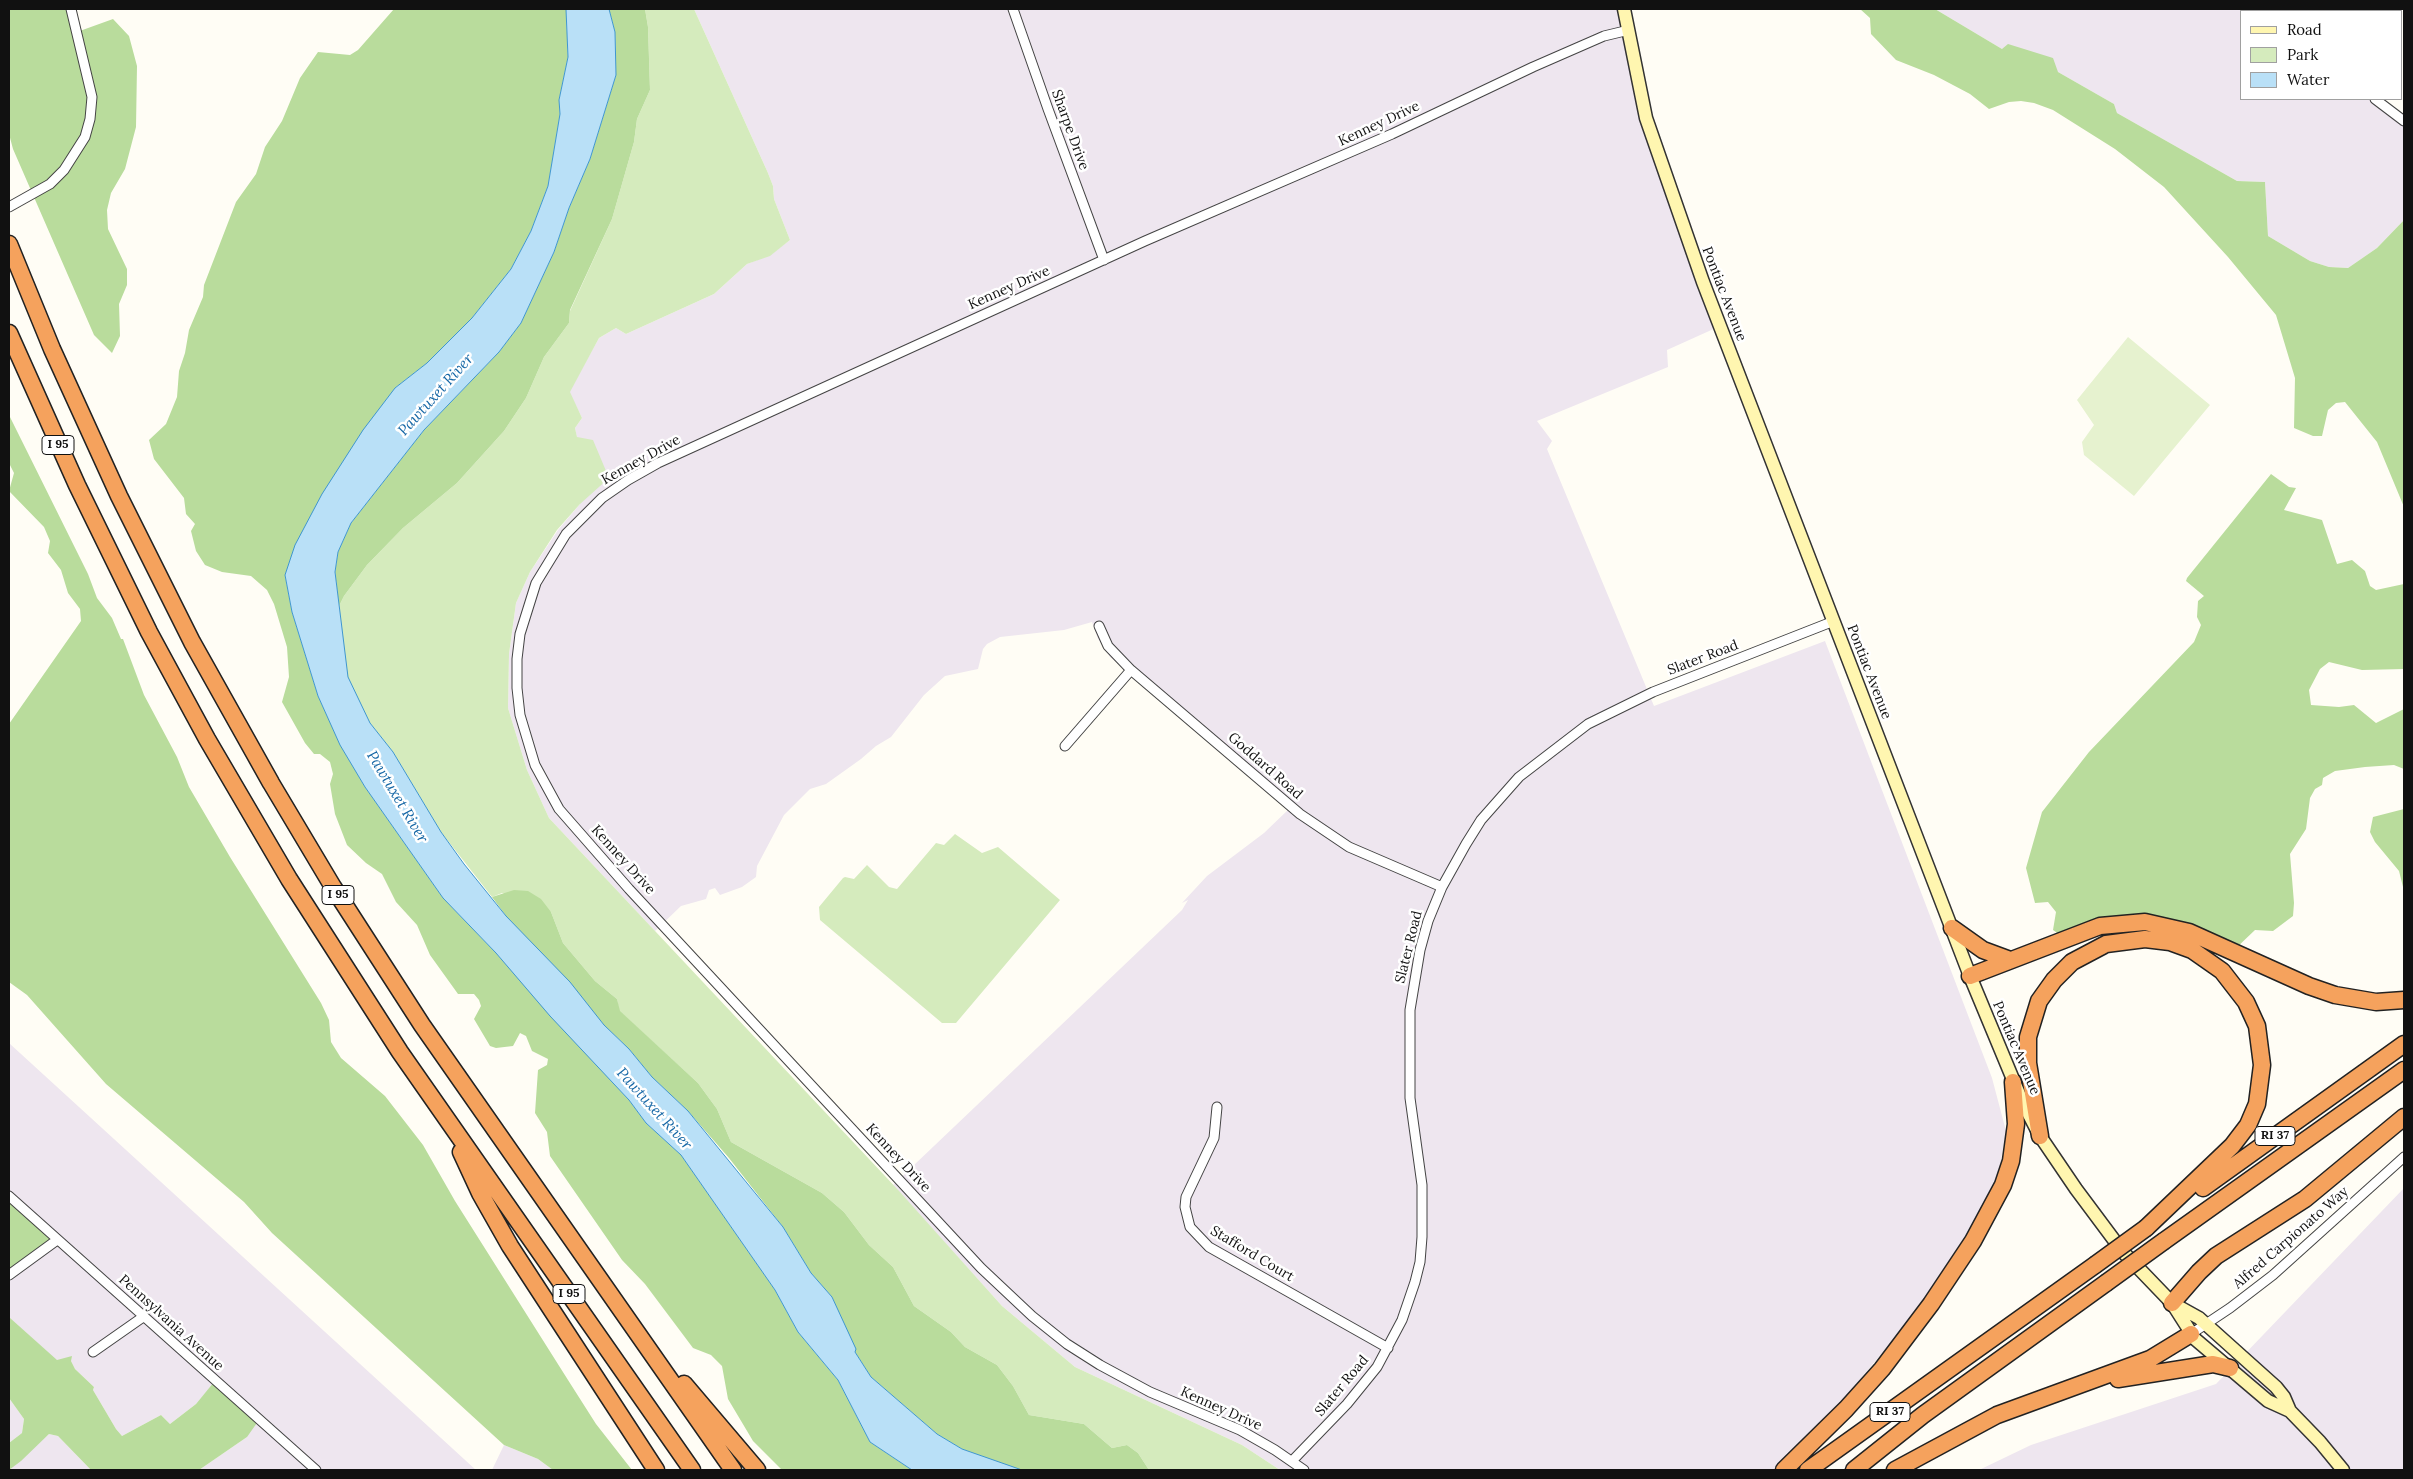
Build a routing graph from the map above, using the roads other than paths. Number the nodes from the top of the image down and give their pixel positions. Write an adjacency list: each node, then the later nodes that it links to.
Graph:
1 (71, 9): 7 (street)
2 (1013, 9): 9 (street, Sharpe Drive)
3 (1624, 9): 4 (main road, Pontiac Avenue)
4 (1629, 30): 9 (street, Kenney Drive); 11 (main road, Pontiac Avenue)
5 (2376, 100): 6 (street)
6 (2404, 121)
7 (9, 207)
8 (9, 244): 33 (highway, I 95)
9 (1104, 260): 42 (street, Kenney Drive)
10 (9, 332): 25 (highway, I 95)
11 (1834, 621): 15 (street, Slater Road); 16 (main road, Pontiac Avenue)
12 (1099, 626): 13 (street, Goddard Road)
13 (1130, 670): 14 (street); 15 (street, Goddard Road)
14 (1065, 746)
15 (1442, 887): 37 (street, Slater Road)
16 (1952, 928): 17 (highway); 18 (main road, Pontiac Avenue)
17 (2010, 960): 18 (highway); 19 (highway)
18 (1970, 976): 22 (main road, Pontiac Avenue)
19 (2404, 1000)
20 (2404, 1044): 29 (highway, RI 37)
21 (2404, 1070): 51 (highway, RI 37, bridge)
22 (2013, 1082): 26 (main road, Pontiac Avenue); 49 (highway)
23 (1217, 1107): 37 (street, Stafford Court)
24 (2404, 1117): 32 (highway)
25 (446, 1118): 44 (highway); 45 (highway, I 95)
26 (2040, 1136): 29 (highway); 32 (main road, Pontiac Avenue)
27 (2404, 1157): 35 (street, Alfred Carpionato Way)
28 (9, 1196): 30 (street, Pennsylvania Avenue)
29 (2146, 1228): 50 (highway, RI 37, bridge)
30 (57, 1240): 31 (street); 34 (street, Pennsylvania Avenue)
31 (9, 1275)
32 (2172, 1303): 35 (main road, Pontiac Avenue); 36 (main road, Pontiac Avenue)
33 (619, 1307): 46 (highway, I 95); 47 (highway)
34 (143, 1316): 38 (street); 43 (street, Pennsylvania Avenue)
35 (2207, 1324): 36 (street, Alfred Carpionato Way); 41 (main road, Pontiac Avenue)
36 (2191, 1334): 39 (main road, Pontiac Avenue); 40 (highway)
37 (1388, 1348): 42 (street, Slater Road)
38 (93, 1352)
39 (2230, 1368): 40 (highway); 41 (main road, Pontiac Avenue)
40 (2066, 1388): 52 (highway)
41 (2290, 1411): 53 (main road, Pontiac Avenue)
42 (1292, 1461): 48 (street, Kenney Drive)
43 (316, 1470)
44 (656, 1470)
45 (692, 1470)
46 (733, 1470)
47 (757, 1470)
48 (1304, 1470)
49 (1784, 1470)
50 (1808, 1470)
51 (1854, 1470)
52 (1895, 1470)
53 (2342, 1470)

